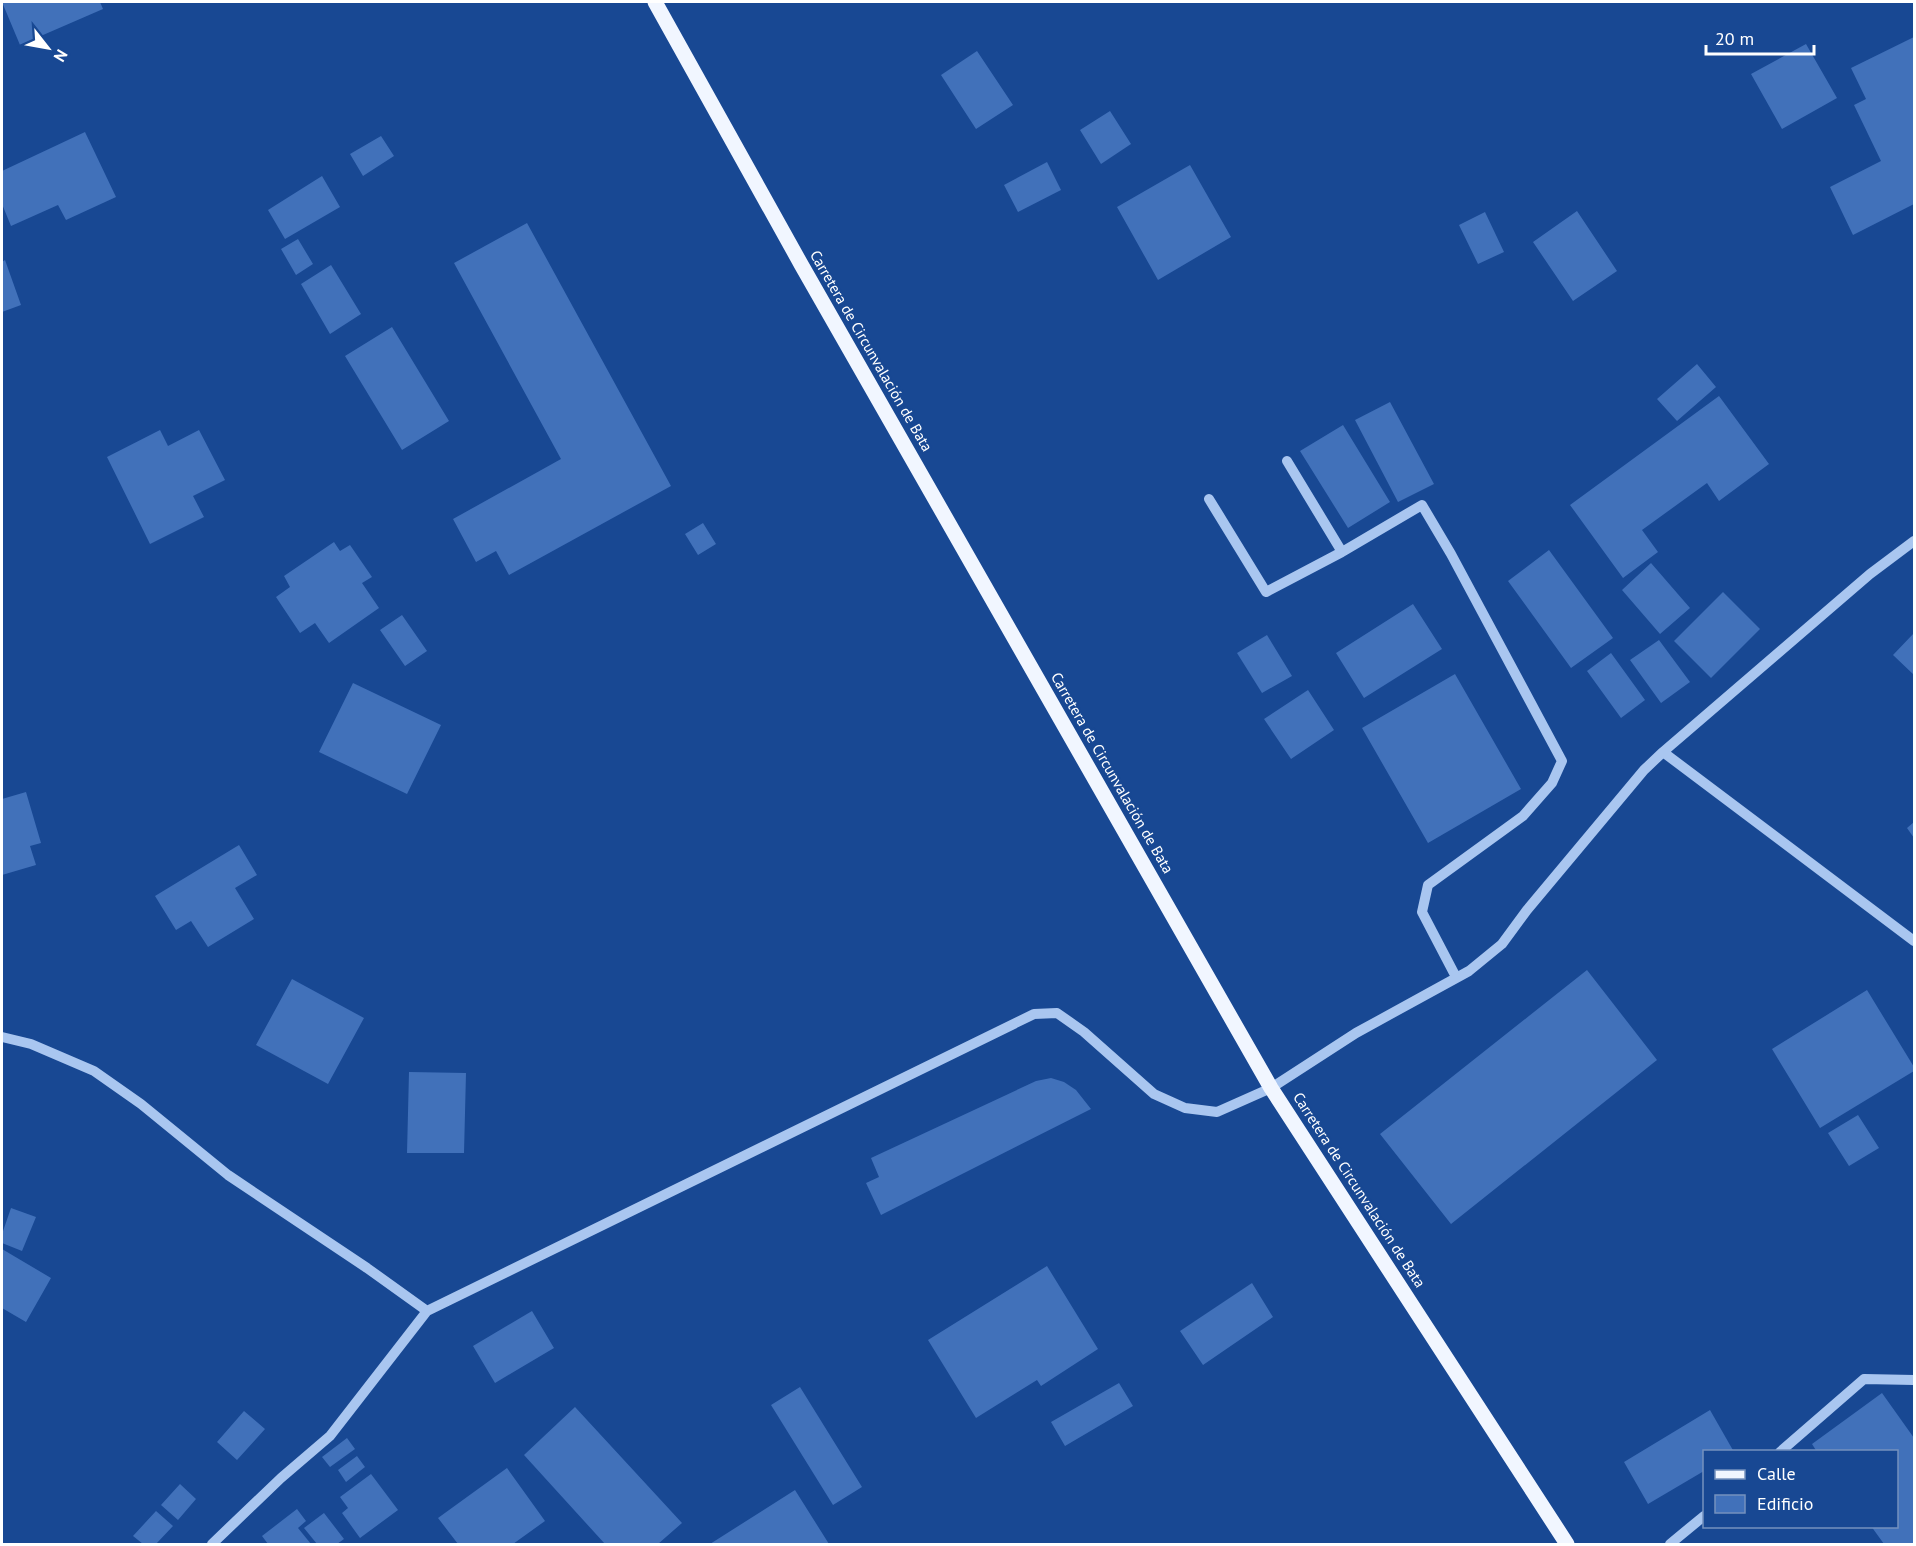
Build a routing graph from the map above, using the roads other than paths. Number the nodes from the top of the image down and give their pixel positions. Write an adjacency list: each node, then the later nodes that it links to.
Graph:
1 (656, 2): 10 (main road, Carretera de Circunvalación de Bata)
2 (1287, 461): 5 (street)
3 (1209, 499): 5 (street)
4 (1914, 541): 6 (street)
5 (1342, 552): 8 (street)
6 (1663, 752): 7 (street); 8 (street)
7 (1914, 941)
8 (1456, 977): 10 (street)
9 (2, 1036): 11 (street)
10 (1271, 1088): 11 (street); 16 (main road, Carretera de Circunvalación de Bata)
11 (427, 1311): 15 (street)
12 (1914, 1380): 13 (street)
13 (1782, 1450)
14 (1703, 1517): 17 (street)
15 (212, 1545)
16 (1567, 1545)
17 (1671, 1545)

